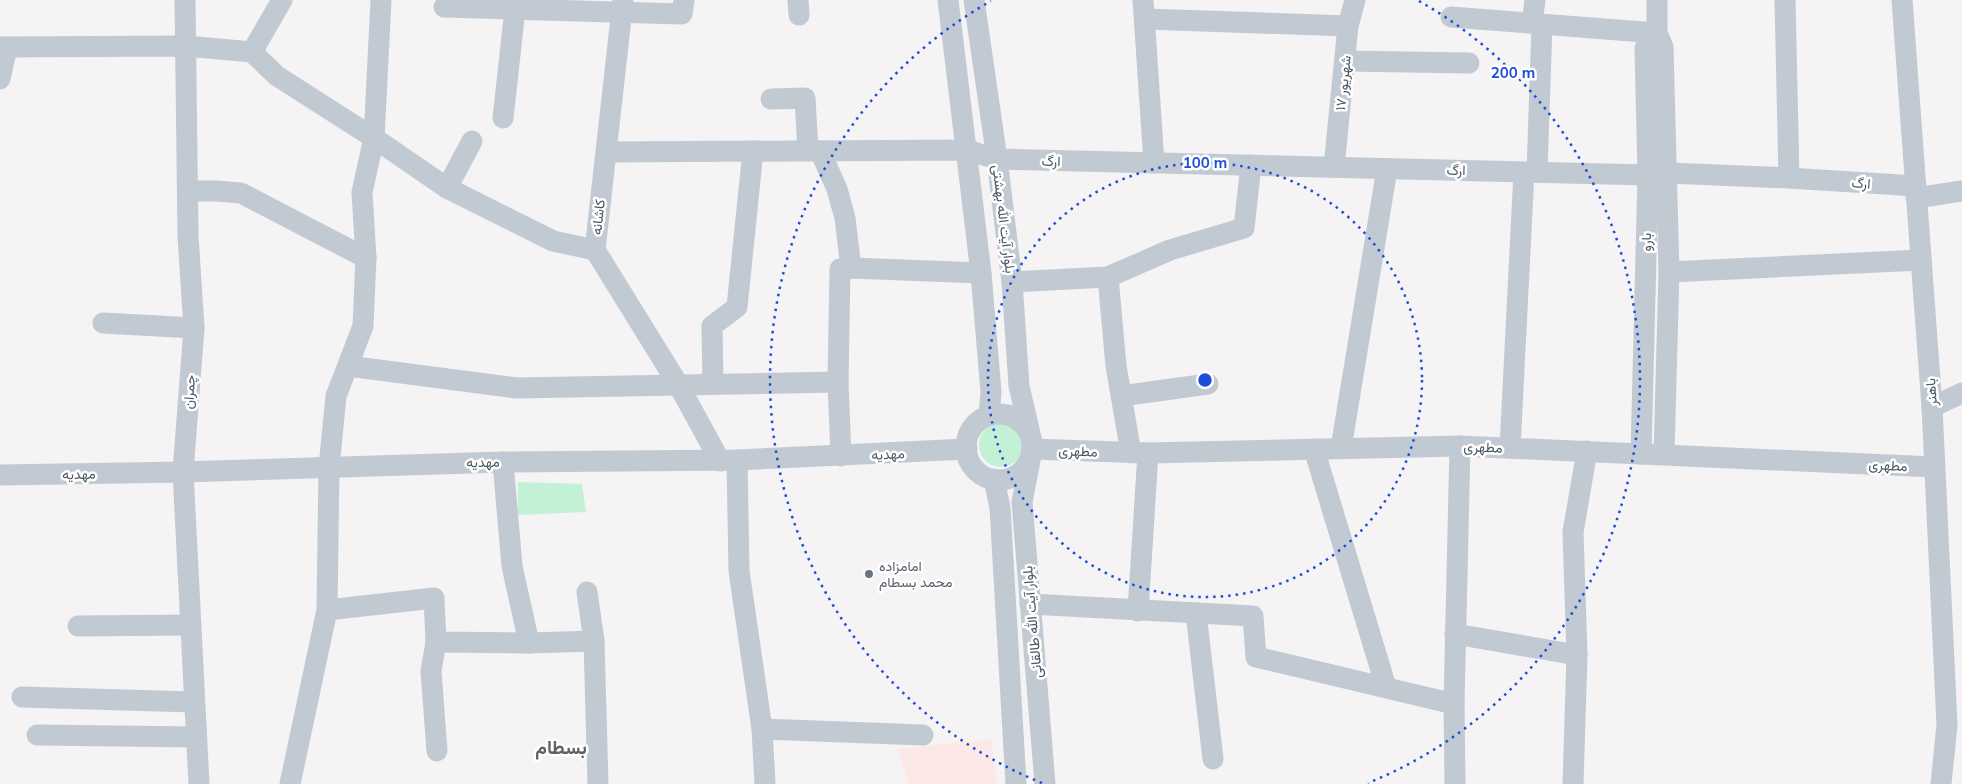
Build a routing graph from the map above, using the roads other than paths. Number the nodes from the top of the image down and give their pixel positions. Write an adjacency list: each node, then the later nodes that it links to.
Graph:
1 (185, 0): 20 (street, چمران)
2 (282, 0): 22 (street)
3 (381, 0): 28 (street)
4 (684, 0): 12 (street)
5 (948, 0): 30 (street, بلوار آیت الله بهشتی)
6 (974, 0): 34 (street, بلوار آیت الله بهشتی)
7 (1356, 0): 18 (street, ۱۷ شهریور)
8 (1536, 0): 17 (street)
9 (1657, 0): 19 (street, بارو)
10 (1785, 0): 41 (street)
11 (1902, 0): 45 (street, باهنر)
12 (623, 6): 14 (street); 33 (street, کاشانه)
13 (444, 8): 14 (street)
14 (515, 9): 27 (street)
15 (1144, 9): 18 (street); 35 (street)
16 (1451, 17): 17 (street)
17 (1538, 23): 19 (street); 39 (street)
18 (1348, 26): 23 (street, ۱۷ شهریور)
19 (1656, 33): 40 (street, بارو)
20 (186, 46): 21 (street); 22 (street); 43 (street, چمران)
21 (3, 47): 25 (street)
22 (252, 52): 28 (street)
23 (1345, 61): 24 (street); 37 (street, ۱۷ شهریور)
24 (1469, 63)
25 (0, 79)
26 (771, 99): 32 (street)
27 (503, 118)
28 (374, 138): 42 (street); 47 (street)
29 (472, 141): 42 (street)
30 (967, 150): 32 (street, ارگ); 34 (street, ارگ); 51 (street, بلوار آیت الله بهشتی)
31 (753, 151): 32 (street, ارگ); 33 (street, ارگ); 59 (street)
32 (814, 151): 49 (street)
33 (606, 152): 46 (street, کاشانه)
34 (997, 159): 35 (street, ارگ); 53 (street, بلوار آیت الله بهشتی)
35 (1154, 163): 36 (street, ارگ)
36 (1251, 165): 37 (street, ارگ); 52 (street)
37 (1334, 167): 38 (street, ارگ)
38 (1387, 169): 39 (street, ارگ); 66 (street)
39 (1531, 172): 40 (street, ارگ); 67 (street)
40 (1658, 174): 41 (street, ارگ); 50 (street, بارو); 73 (street, بارو)
41 (1788, 178): 45 (street, ارگ)
42 (447, 188): 46 (street)
43 (188, 191): 47 (street); 55 (street, چمران)
44 (1962, 191): 45 (street, ارگ)
45 (1916, 192): 48 (street, باهنر)
46 (595, 250): 58 (street, کاشانه)
47 (366, 258): 56 (street)
48 (1921, 260): 50 (street); 63 (street, باهنر)
49 (851, 268): 51 (street); 57 (street)
50 (1670, 272): 74 (street, بارو)
51 (981, 273): 64 (street, بلوار آیت الله بهشتی)
52 (1108, 277): 53 (street); 62 (street)
53 (1012, 282): 68 (street, بلوار آیت الله بهشتی)
54 (103, 323): 55 (street)
55 (194, 328): 80 (street, چمران)
56 (348, 366): 58 (street); 78 (street)
57 (838, 382): 59 (street); 75 (street)
58 (678, 384): 59 (street); 76 (street, کاشانه)
59 (713, 384)
60 (1208, 384): 62 (street)
61 (1962, 393): 63 (street)
62 (1121, 396): 72 (street)
63 (1932, 407): 79 (street, باهنر)
64 (988, 416): 68 (street); 70 (street)
65 (1460, 446): 66 (street, مطهری); 67 (street, مطهری); 90 (street)
66 (1341, 448): 69 (street, مطهری)
67 (1510, 448): 71 (street, مطهری)
68 (1031, 449): 72 (street, مطهری); 82 (street); 84 (street, بلوار آیت الله طالقانی)
69 (1314, 449): 72 (street, مطهری); 95 (street)
70 (967, 450): 75 (street, مهدیه); 82 (street)
71 (1586, 451): 73 (street, مطهری); 94 (street)
72 (1140, 453): 86 (street)
73 (1641, 454): 74 (street, مطهری)
74 (1664, 454): 79 (street, مطهری)
75 (840, 456): 76 (street, مهدیه)
76 (728, 461): 77 (street, مهدیه); 99 (street)
77 (503, 462): 78 (street, مهدیه); 93 (street)
78 (329, 467): 80 (street, مهدیه); 85 (street)
79 (1934, 467): 113 (street, باهنر)
80 (183, 472): 81 (street, مهدیه); 88 (street, چمران)
81 (0, 475)
82 (994, 479): 109 (street, بلوار آیت الله طالقانی)
83 (587, 592): 91 (street)
84 (1030, 604): 86 (street); 110 (street, بلوار آیت الله طالقانی)
85 (327, 610): 92 (street); 106 (street)
86 (1138, 611): 87 (street)
87 (1196, 613): 95 (street); 104 (street)
88 (191, 625): 89 (street); 97 (street, چمران)
89 (78, 626)
90 (1456, 634): 94 (street); 98 (street)
91 (594, 640): 93 (street); 107 (street)
92 (436, 642): 93 (street); 103 (street)
93 (530, 643)
94 (1576, 655): 112 (street)
95 (1386, 687): 98 (street)
96 (22, 697): 97 (street)
97 (194, 702): 102 (street, چمران)
98 (1454, 704): 111 (street)
99 (762, 729): 100 (street); 108 (street)
100 (923, 735)
101 (37, 736): 102 (street)
102 (196, 737): 105 (street, چمران)
103 (437, 751)
104 (1213, 759)
105 (199, 784)
106 (290, 784)
107 (598, 784)
108 (765, 784)
109 (1016, 784)
110 (1045, 784)
111 (1455, 784)
112 (1573, 784)
113 (1941, 784)

